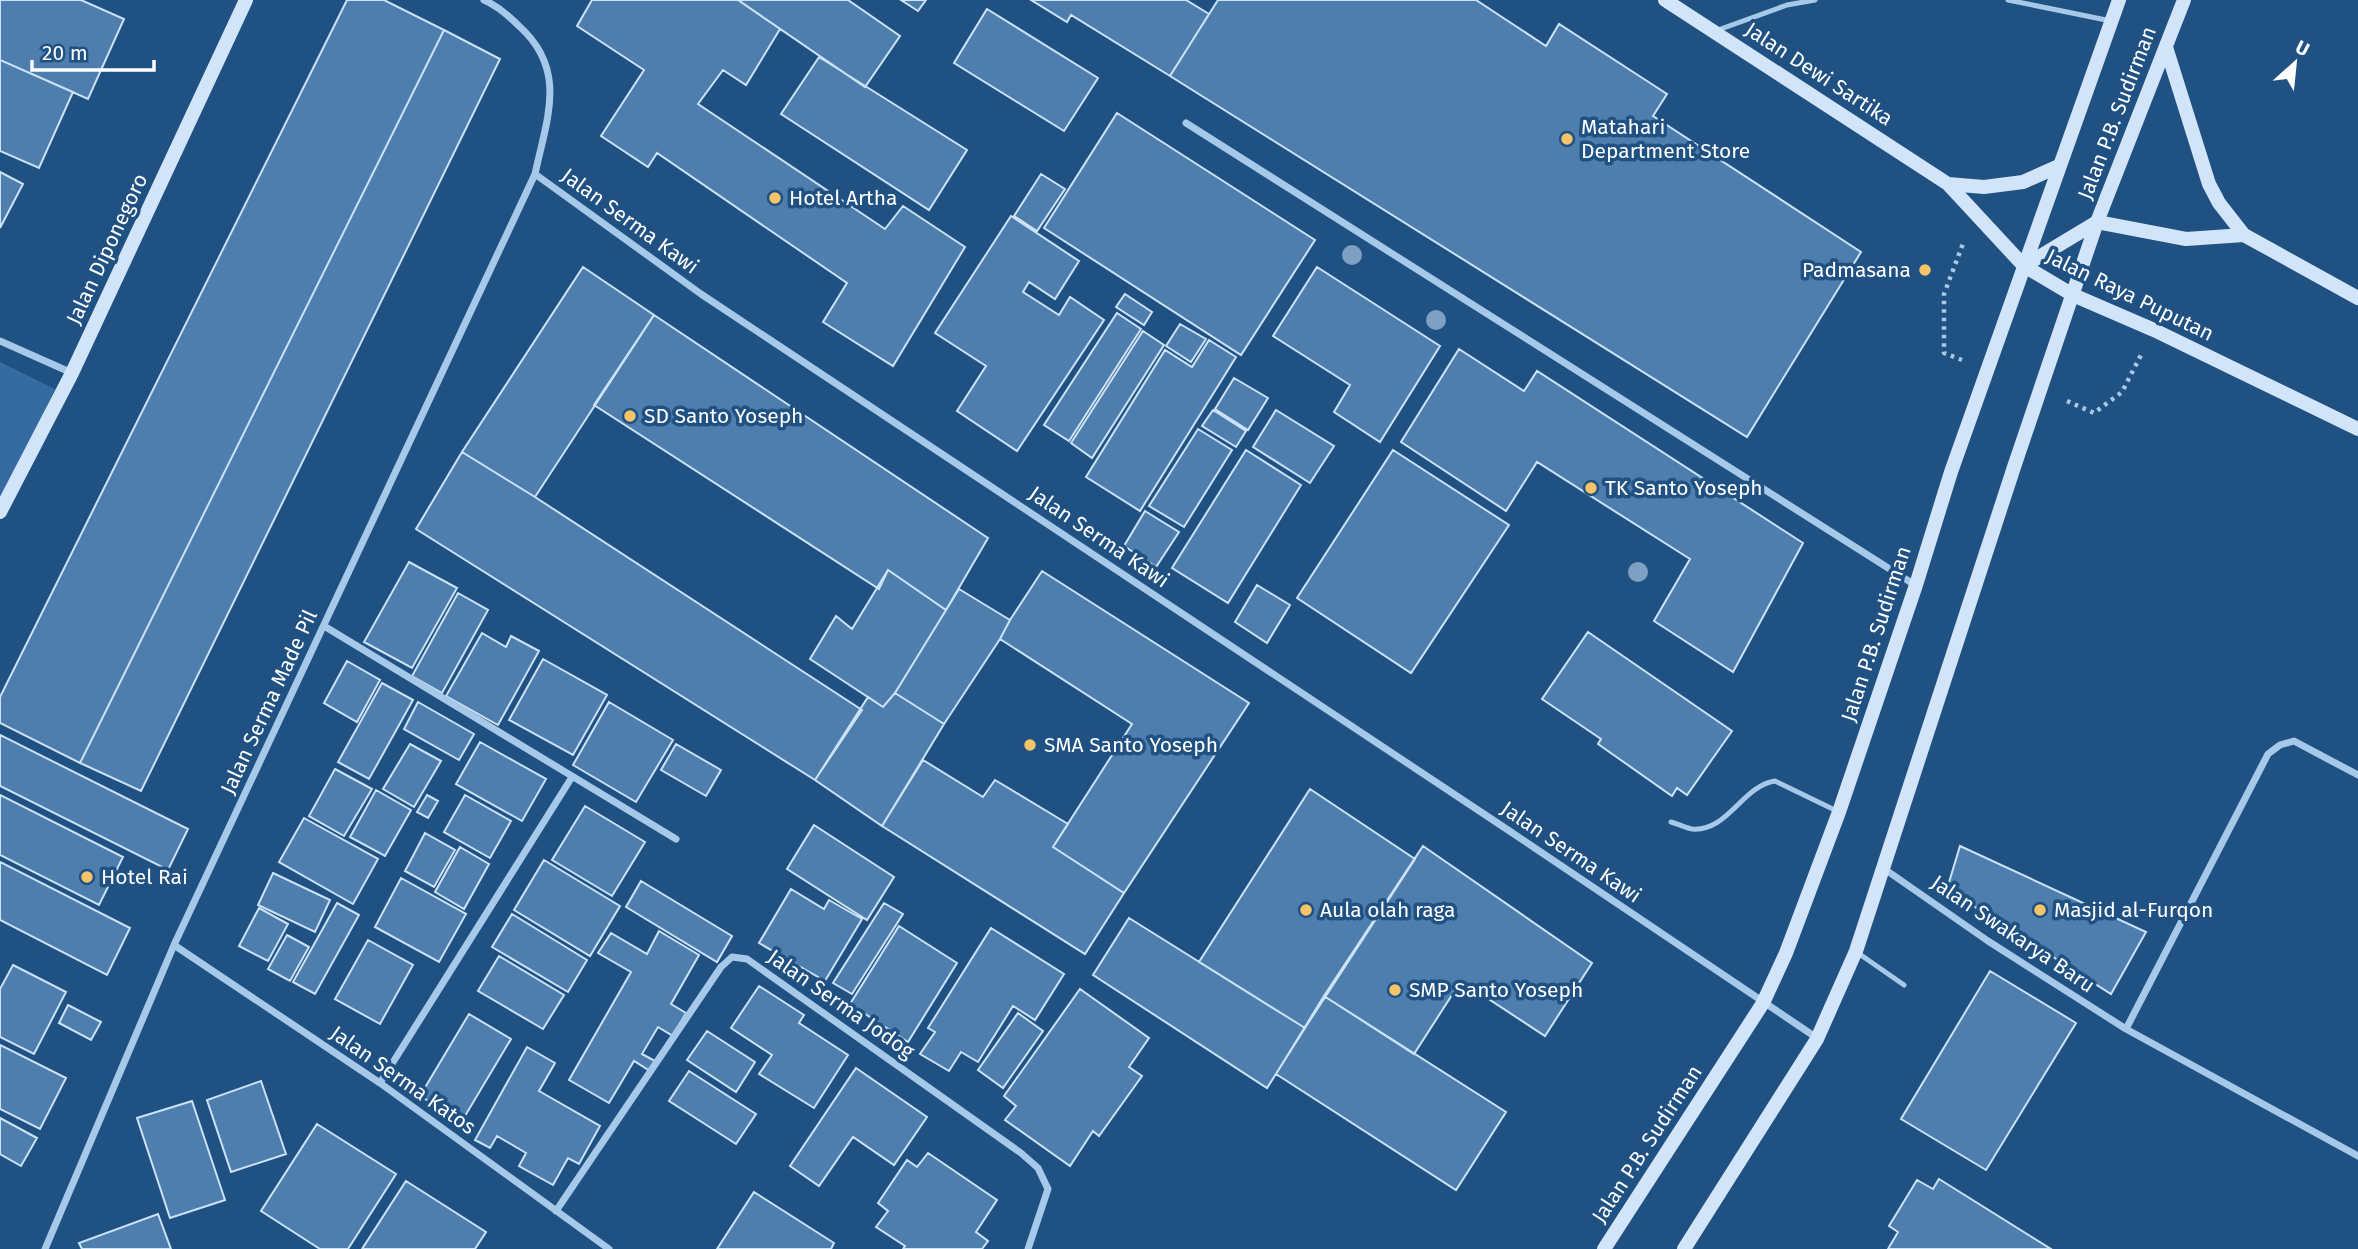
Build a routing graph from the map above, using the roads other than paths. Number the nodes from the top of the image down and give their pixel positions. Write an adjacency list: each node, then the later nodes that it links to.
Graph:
1 (246, 0): 21 (main road, Jalan Diponegoro)
2 (484, 0): 13 (street, Jalan Serma Kawi)
3 (1815, 0): 9 (lane)
4 (2008, 0): 8 (lane)
5 (2119, 0): 8 (main road, Jalan P.B. Sudirman)
6 (2185, 0): 10 (main road, Jalan P.B. Sudirman)
7 (1674, 2): 9 (main road, Jalan Dewi Sartika)
8 (2111, 21): 12 (main road, Jalan P.B. Sudirman)
9 (1715, 31): 14 (main road, Jalan Dewi Sartika)
10 (2166, 47): 15 (main road, Jalan P.B. Sudirman); 16 (main road)
11 (1186, 123): 24 (street)
12 (2059, 166): 14 (main road, Jalan Dewi Sartika); 17 (main road, Jalan P.B. Sudirman)
13 (535, 174): 25 (street, Jalan Serma Made Pil); 35 (street, Jalan Serma Kawi)
14 (1948, 184): 17 (main road, Jalan Dewi Sartika)
15 (2097, 222): 16 (main road); 17 (main road, Jalan Raya Puputan); 18 (main road, Jalan P.B. Sudirman)
16 (2244, 235): 19 (main road)
17 (2024, 266): 18 (main road, Jalan Raya Puputan); 24 (main road, Jalan P.B. Sudirman)
18 (2073, 295): 22 (main road, Jalan Raya Puputan); 31 (main road, Jalan P.B. Sudirman)
19 (2358, 298)
20 (0, 341): 21 (street)
21 (72, 373): 23 (main road, Jalan Diponegoro)
22 (2358, 429)
23 (0, 512)
24 (1916, 586): 28 (main road, Jalan P.B. Sudirman)
25 (324, 626): 27 (street); 32 (street, Jalan Serma Made Pil)
26 (2358, 775): 36 (street)
27 (572, 777): 30 (street); 38 (street)
28 (1839, 812): 29 (lane); 35 (main road, Jalan P.B. Sudirman)
29 (1671, 822)
30 (676, 839)
31 (1882, 867): 33 (main road, Jalan P.B. Sudirman); 36 (street, Jalan Swakarya Baru)
32 (174, 945): 38 (street, Jalan Serma Katos); 41 (street, Jalan Serma Made Pil)
33 (1856, 951): 34 (lane); 37 (main road, Jalan P.B. Sudirman)
34 (1904, 985)
35 (1763, 1003): 37 (street, Jalan Serma Kawi); 44 (main road, Jalan P.B. Sudirman)
36 (2126, 1029): 39 (street, Jalan Swakarya Baru)
37 (1817, 1039): 45 (main road, Jalan P.B. Sudirman)
38 (380, 1083): 40 (street, Jalan Serma Katos)
39 (2358, 1156)
40 (556, 1211): 42 (street, Jalan Serma Katos); 43 (street, Jalan Serma Jodog)
41 (45, 1249)
42 (609, 1249)
43 (1028, 1249)
44 (1604, 1249)
45 (1684, 1249)

